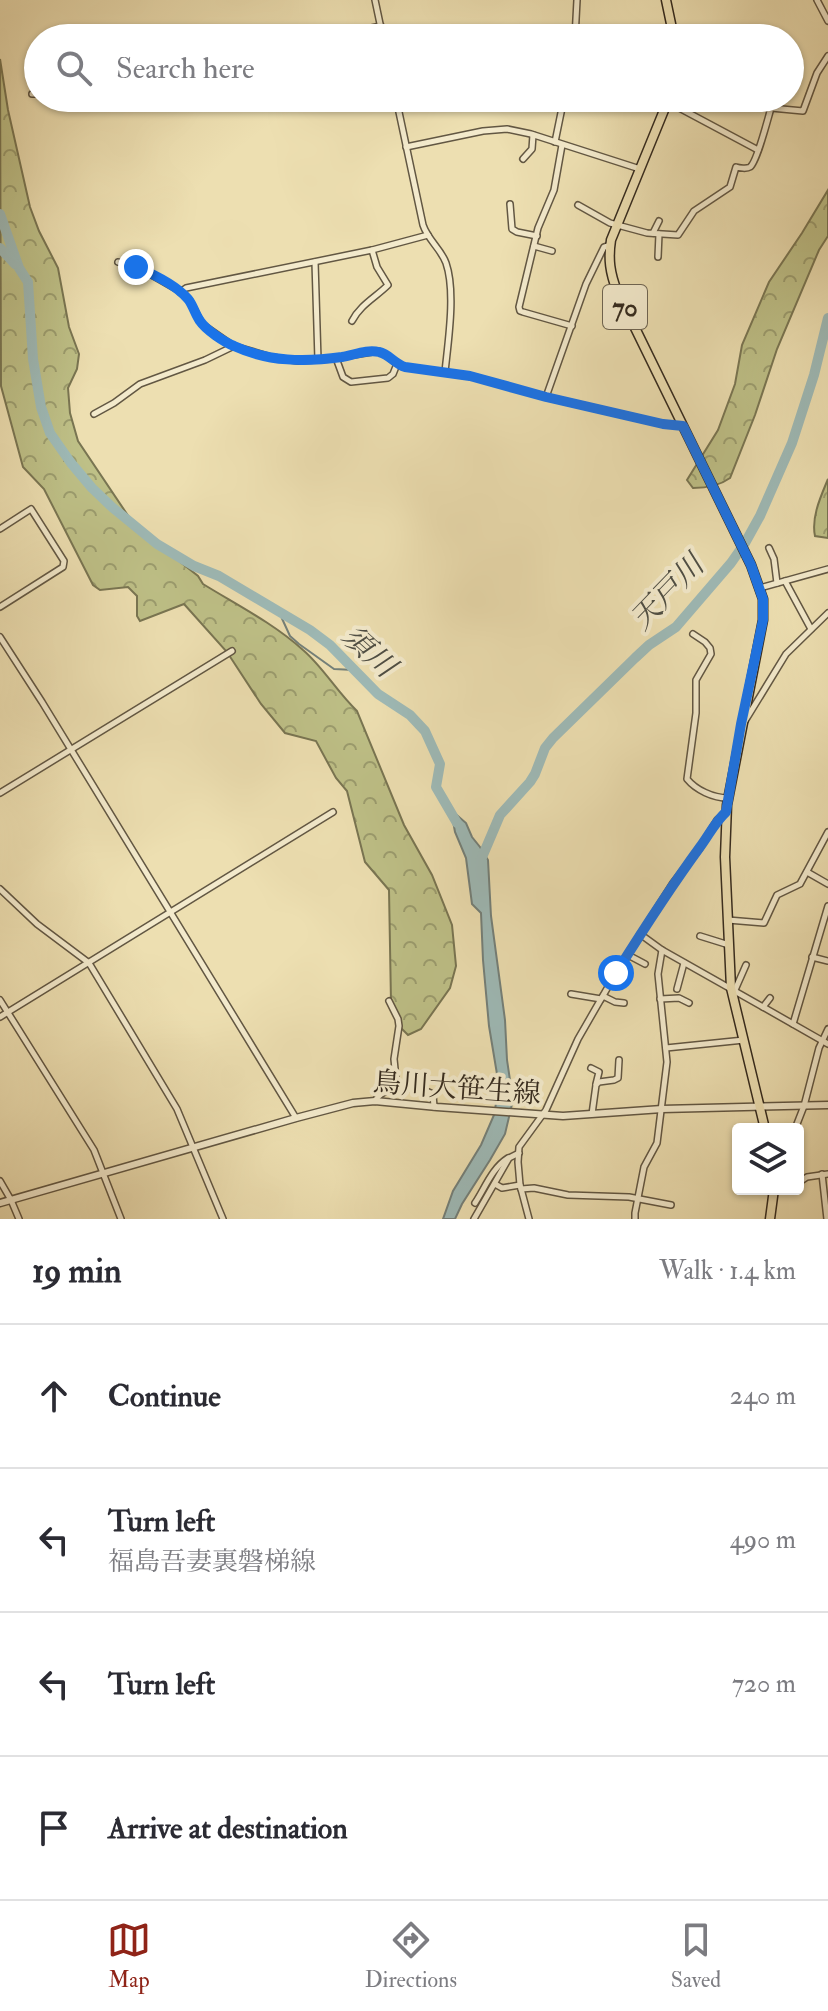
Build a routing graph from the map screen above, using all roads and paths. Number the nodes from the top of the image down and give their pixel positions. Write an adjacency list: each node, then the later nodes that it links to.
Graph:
1 (375, 0): 6 (street)
2 (577, 0): 7 (street)
3 (666, 0): 8 (main road)
4 (817, 0): 5 (street)
5 (828, 21)
6 (381, 24)
7 (576, 24)
8 (671, 24)
9 (828, 56): 10 (street)
10 (804, 108)
11 (399, 112): 19 (street)
12 (561, 112): 17 (street)
13 (663, 112): 24 (main road, 70)
14 (690, 112): 21 (street)
15 (770, 112): 21 (street)
16 (533, 135): 17 (street); 19 (street); 23 (street)
17 (555, 142): 18 (street)
18 (562, 145): 22 (street); 31 (street)
19 (406, 147): 30 (street)
20 (602, 148): 22 (street)
21 (758, 150): 29 (street)
22 (595, 155): 24 (street)
23 (523, 159)
24 (641, 170): 28 (main road, 70)
25 (510, 204): 31 (street)
26 (578, 205): 28 (street)
27 (659, 221): 29 (street)
28 (617, 224): 29 (street); 32 (main road, 70)
29 (656, 233): 36 (street)
30 (428, 235): 34 (street); 46 (street)
31 (537, 236): 33 (street)
32 (611, 245): 41 (street); 49 (main road, 70)
33 (534, 246): 35 (street); 41 (street)
34 (372, 250): 38 (street); 40 (street)
35 (552, 251)
36 (658, 257)
37 (118, 262): 39 (street)
38 (315, 262): 39 (street); 44 (street)
39 (180, 292): 42 (street)
40 (352, 321)
41 (572, 326): 47 (street)
42 (232, 346): 44 (street); 48 (street)
43 (336, 358): 44 (street); 45 (street); 45 (street)
44 (318, 360)
45 (397, 364): 46 (street)
46 (445, 372): 47 (street)
47 (546, 397): 49 (street)
48 (94, 414)
49 (683, 426): 55 (main road, 70)
50 (0, 529): 56 (street)
51 (769, 548): 54 (street)
52 (828, 569): 53 (street)
53 (785, 581): 54 (street); 58 (street)
54 (777, 583): 55 (street)
55 (760, 588): 62 (main road, 70)
56 (0, 607)
57 (828, 613): 58 (street)
58 (811, 629): 62 (street)
59 (693, 634): 65 (street)
60 (0, 637): 63 (street)
61 (232, 651): 63 (street)
62 (741, 724): 65 (main road, 70)
63 (71, 751): 64 (street); 73 (street)
64 (0, 793)
65 (728, 798): 67 (main road, 70)
66 (333, 812): 73 (street)
67 (726, 812): 74 (main road, 70); 75 (street)
68 (828, 832): 69 (street)
69 (807, 872): 70 (street); 74 (street)
70 (828, 884)
71 (0, 889): 82 (street)
72 (828, 906): 80 (street)
73 (170, 913): 82 (street); 116 (street)
74 (727, 920): 77 (main road, 70)
75 (640, 934): 78 (street); 79 (street)
76 (700, 936): 77 (street)
77 (729, 945): 87 (main road, 70)
78 (662, 950): 83 (street); 91 (street)
79 (628, 955): 84 (street); 89 (street)
80 (812, 957): 81 (street); 99 (street)
81 (828, 961)
82 (89, 963): 97 (street); 119 (street)
83 (684, 963): 86 (street); 87 (street)
84 (645, 964)
85 (746, 965): 87 (street)
86 (677, 989)
87 (733, 989): 96 (street); 101 (main road, 70)
88 (571, 994): 89 (street)
89 (602, 998): 94 (street); 114 (street)
90 (770, 998): 96 (street)
91 (660, 999): 95 (street); 103 (street)
92 (0, 1000): 97 (street)
93 (389, 1001): 107 (street)
94 (624, 1003)
95 (689, 1003)
96 (763, 1007): 99 (street)
97 (8, 1012): 98 (street); 121 (street)
98 (0, 1017)
99 (793, 1024): 102 (street)
100 (828, 1029): 102 (street)
101 (744, 1040): 103 (street); 112 (main road, 70)
102 (825, 1043): 110 (street)
103 (666, 1048): 113 (street)
104 (619, 1060): 106 (street)
105 (591, 1068): 106 (street)
106 (596, 1085): 115 (street)
107 (397, 1089): 108 (street); 111 (street)
108 (375, 1101): 111 (street, 鳥川大笹生線); 116 (street, 鳥川大笹生線)
109 (828, 1105): 110 (street, 鳥川大笹生線)
110 (804, 1106): 112 (street, 鳥川大笹生線); 118 (street)
111 (436, 1107): 114 (street, 鳥川大笹生線)
112 (761, 1107): 113 (street, 鳥川大笹生線); 117 (main road, 70)
113 (662, 1109): 115 (street, 鳥川大笹生線); 128 (street)
114 (543, 1115): 115 (street, 鳥川大笹生線); 120 (street)
115 (592, 1115)
116 (296, 1118): 119 (street, 鳥川大笹生線)
117 (764, 1123)
118 (797, 1123)
119 (194, 1147): 121 (street, 鳥川大笹生線); 135 (street)
120 (515, 1154): 125 (street); 126 (street); 131 (street)
121 (103, 1174): 129 (street, 鳥川大笹生線); 134 (street)
122 (825, 1174): 123 (street); 140 (street)
123 (804, 1179)
124 (0, 1181): 129 (street)
125 (495, 1184): 126 (street); 136 (street)
126 (520, 1187): 128 (street); 137 (street)
127 (773, 1195): 139 (main road)
128 (638, 1198): 132 (street); 138 (street)
129 (11, 1200): 130 (street, 鳥川大笹生線); 133 (street)
130 (0, 1203)
131 (475, 1203)
132 (671, 1205)
133 (19, 1219)
134 (121, 1219)
135 (223, 1219)
136 (474, 1219)
137 (529, 1219)
138 (635, 1219)
139 (770, 1219)
140 (827, 1219)

